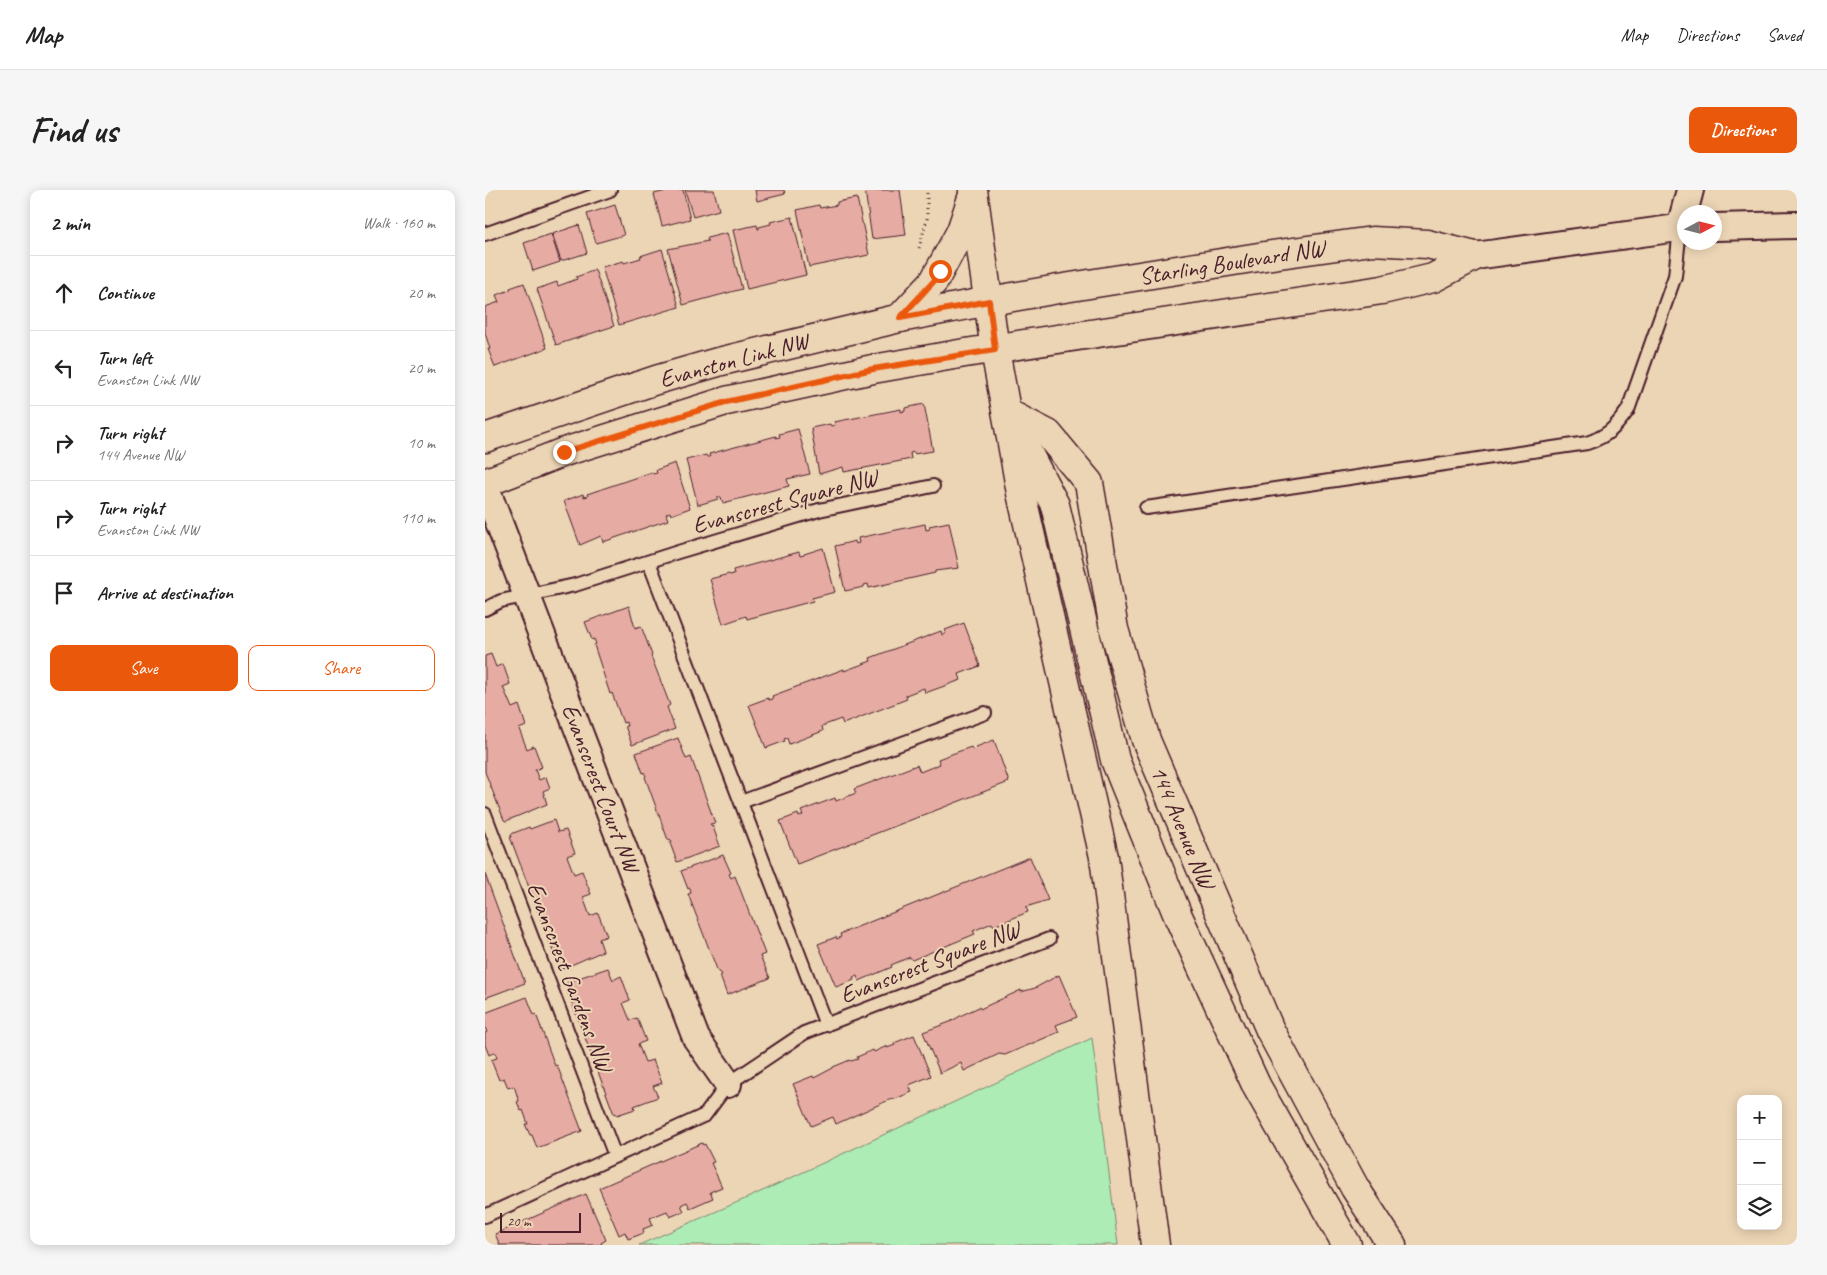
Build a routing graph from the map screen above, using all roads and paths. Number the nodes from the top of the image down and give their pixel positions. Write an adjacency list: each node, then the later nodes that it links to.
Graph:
1 (610, 190): 9 (lane)
2 (927, 190): 11 (path)
3 (1690, 190): 5 (street)
4 (973, 191): 13 (main road, 144 Avenue NW); 14 (main road)
5 (1687, 205)
6 (1797, 225): 7 (street)
7 (1722, 226)
8 (1677, 229): 12 (street, Starling Boulevard NW)
9 (485, 234)
10 (1679, 250): 20 (lane)
11 (918, 251)
12 (1475, 256): 13 (main road, Starling Boulevard NW); 15 (main road, Starling Boulevard NW)
13 (989, 301): 14 (main road, Evanston Link NW); 15 (main road, 144 Avenue NW)
14 (900, 318): 17 (main road, Evanston Link NW)
15 (995, 350): 16 (main road, 144 Avenue NW); 18 (main road, Evanston Link NW)
16 (1007, 412): 32 (main road, 144 Avenue NW); 33 (main road, 144 Avenue NW); 34 (main road, 144 Avenue NW)
17 (485, 438)
18 (485, 484): 22 (street, Evanscrest Court NW)
19 (933, 486): 21 (lane, Evanscrest Square NW)
20 (1146, 508)
21 (649, 562): 22 (lane, Evanscrest Square NW); 25 (lane, Evanscrest Square NW)
22 (528, 595): 23 (lane); 29 (street, Evanscrest Court NW)
23 (485, 609)
24 (985, 713): 25 (lane)
25 (741, 802): 28 (lane, Evanscrest Square NW)
26 (485, 814): 30 (lane, Evanscrest Gardens NW)
27 (1049, 939): 28 (lane, Evanscrest Square NW)
28 (826, 1024): 29 (lane, Evanscrest Square NW)
29 (728, 1084): 30 (lane)
30 (615, 1156): 31 (lane)
31 (485, 1216)
32 (1155, 1245)
33 (1347, 1245)
34 (1392, 1245)

